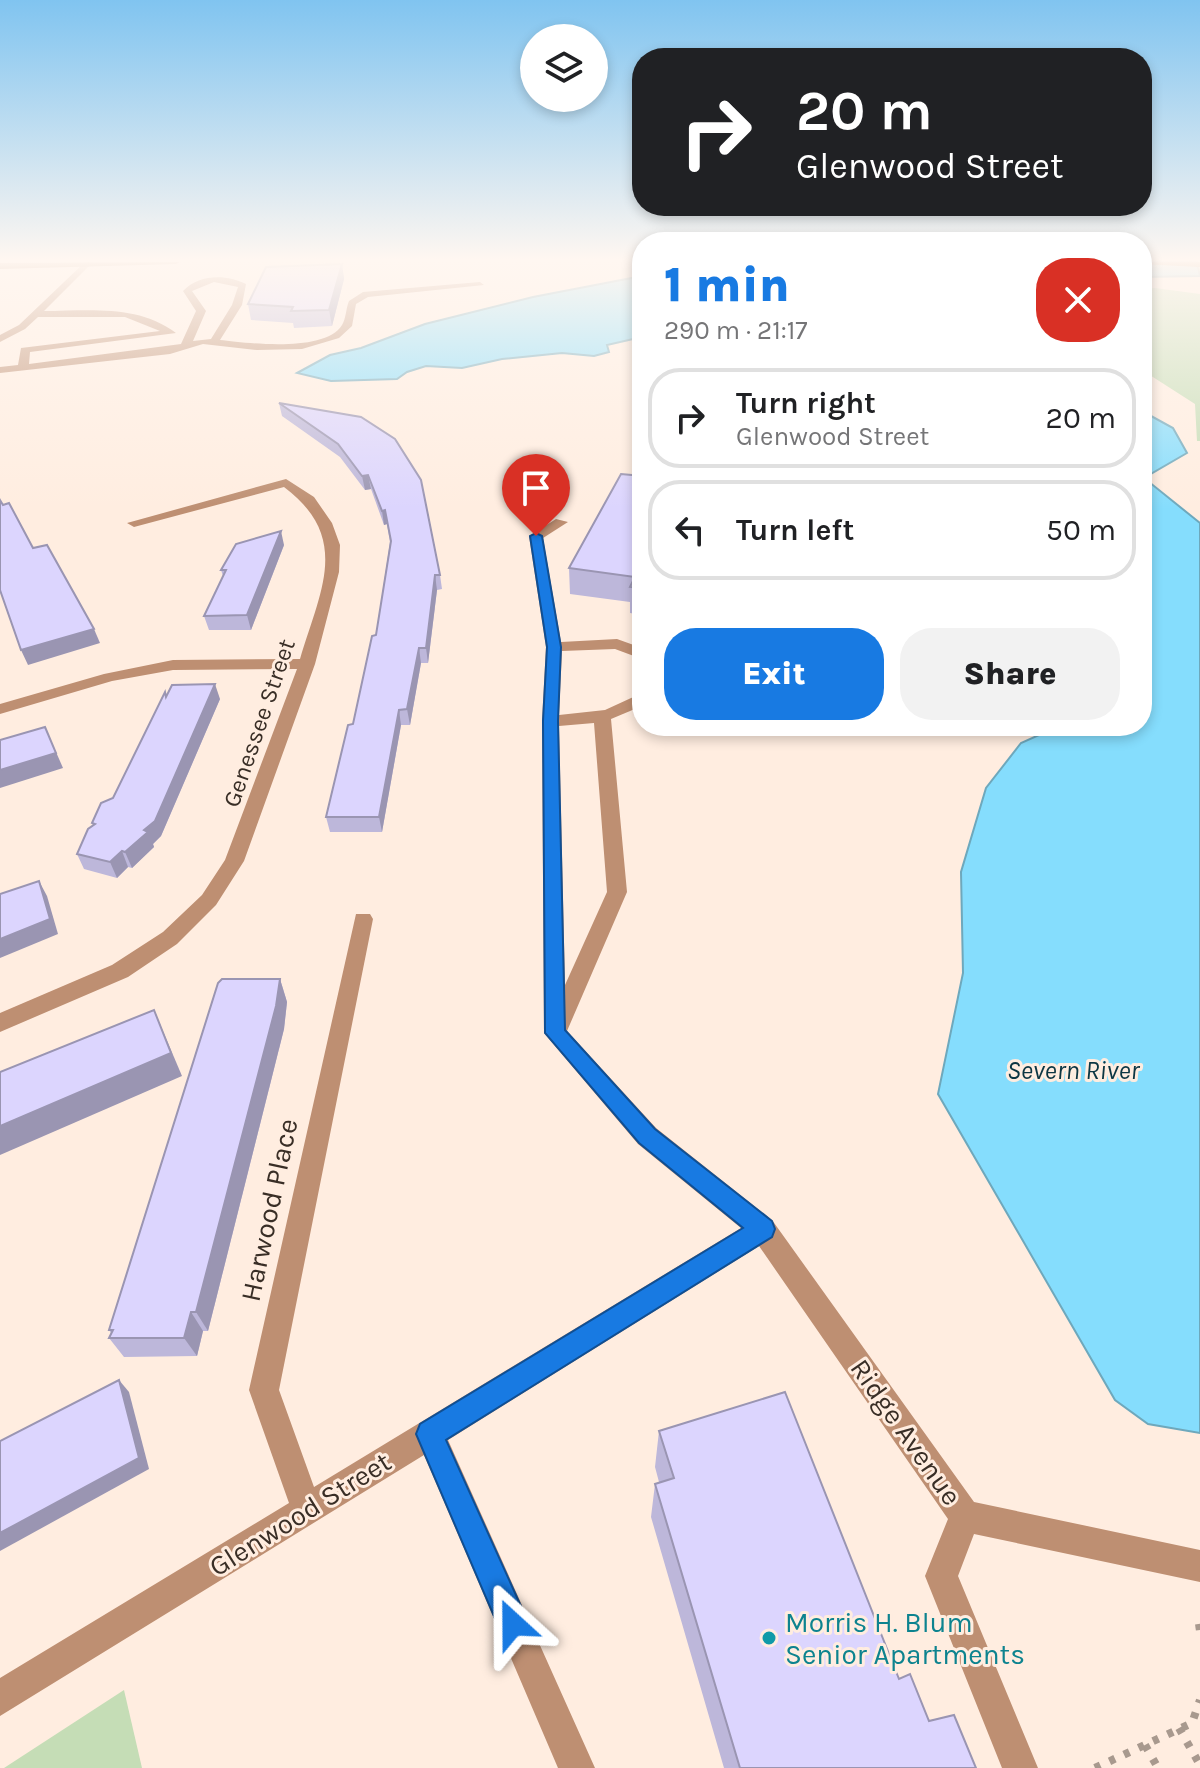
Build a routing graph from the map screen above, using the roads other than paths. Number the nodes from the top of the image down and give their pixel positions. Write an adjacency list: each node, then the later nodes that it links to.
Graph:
1 (72, 345): 5 (street)
2 (182, 345): 5 (street)
3 (242, 345): 4 (street)
4 (289, 345)
5 (23, 368): 6 (street)
6 (0, 370)
7 (561, 522): 9 (street)
8 (134, 523): 11 (street, Genessee Street)
9 (554, 647): 10 (street); 15 (street)
10 (632, 650)
11 (307, 664): 13 (street); 17 (street, Genessee Street)
12 (632, 706): 14 (street)
13 (0, 709)
14 (602, 718): 15 (street); 18 (street)
15 (550, 721): 18 (street)
16 (363, 919): 21 (street, Harwood Place)
17 (0, 1023)
18 (555, 1033): 19 (street, Ridge Avenue)
19 (763, 1229): 20 (street, Glenwood Street); 22 (street, Ridge Avenue)
20 (430, 1434): 21 (street, Glenwood Street); 25 (street)
21 (307, 1510): 24 (street, Glenwood Street)
22 (965, 1516): 23 (street, Ridge Avenue); 26 (street)
23 (1200, 1566)
24 (0, 1698)
25 (577, 1768)
26 (1020, 1768)

